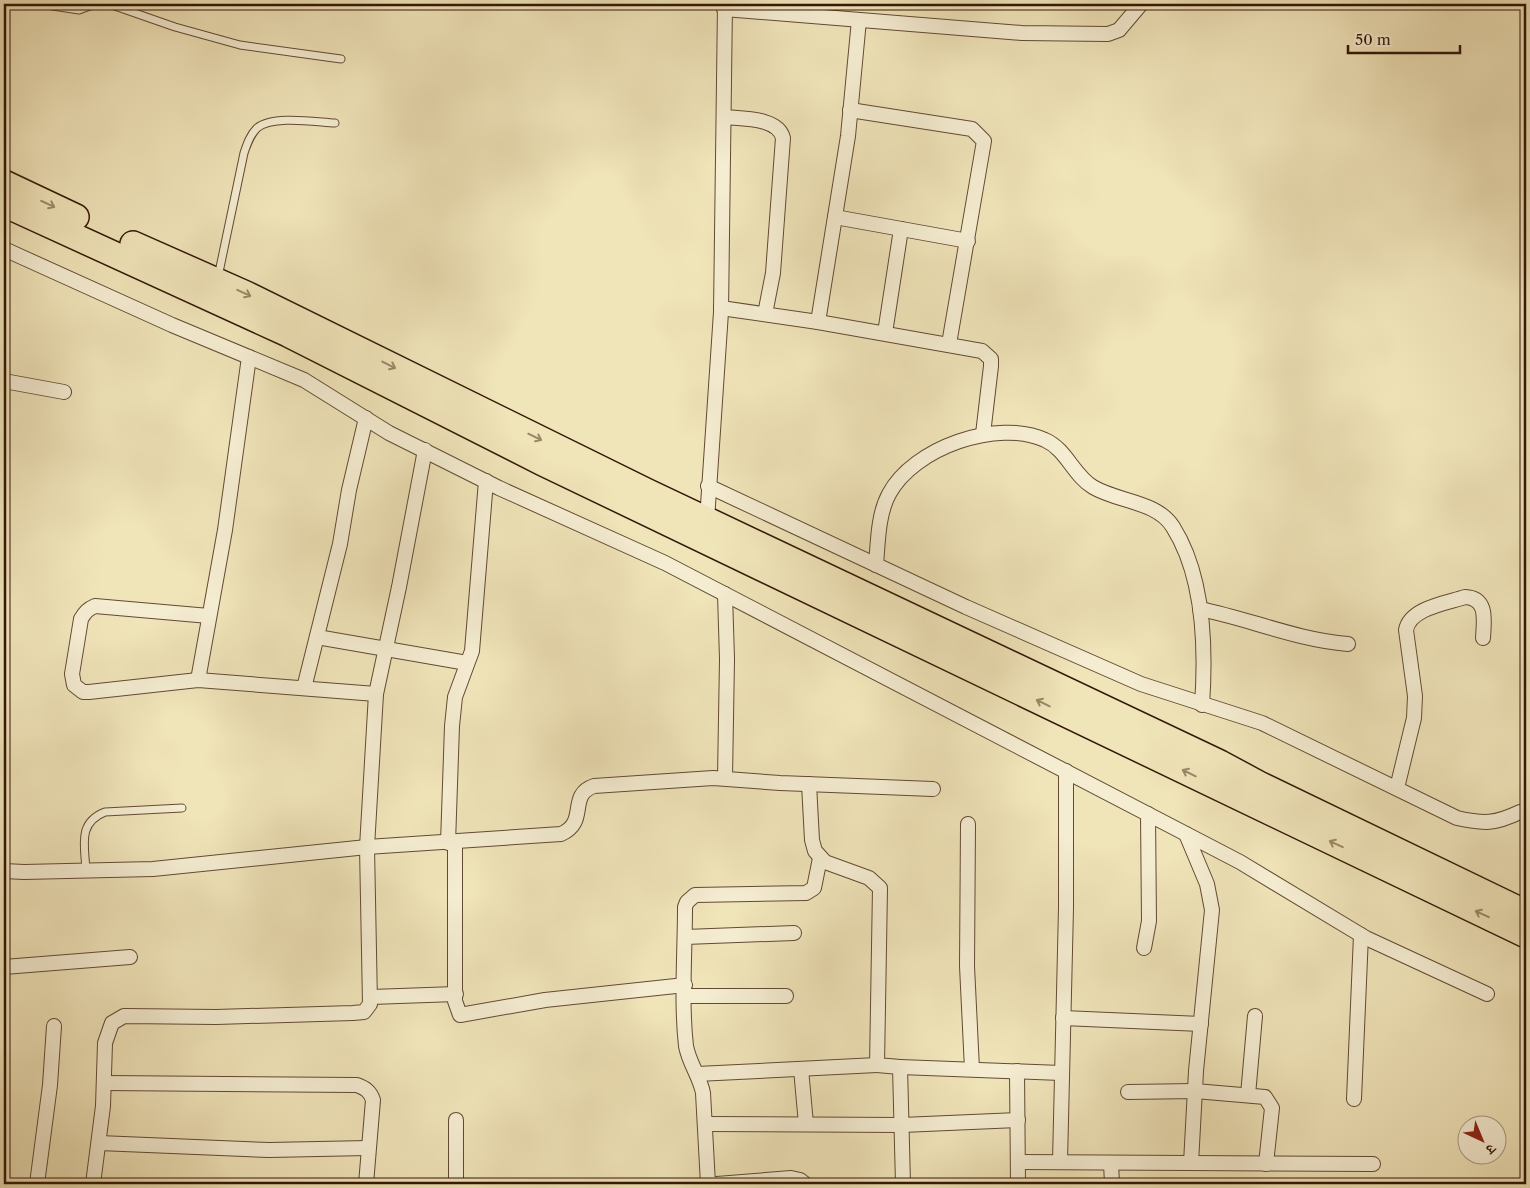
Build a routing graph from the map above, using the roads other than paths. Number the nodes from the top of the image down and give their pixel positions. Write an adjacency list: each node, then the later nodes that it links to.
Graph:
1 (40, 4): 2 (lane)
2 (96, 4)
3 (109, 4): 7 (lane)
4 (1141, 4): 6 (street)
5 (724, 6): 6 (street); 9 (street)
6 (859, 20): 8 (street)
7 (341, 59)
8 (850, 110): 13 (street); 15 (street)
9 (724, 117): 18 (street); 19 (street)
10 (335, 123): 17 (lane)
11 (4, 183): 17 (highway, one-way to 17)
12 (4, 204): 63 (highway, one-way to 12)
13 (835, 217): 14 (street); 20 (street)
14 (901, 229): 15 (street); 21 (street)
15 (968, 241): 22 (street)
16 (4, 249): 23 (street)
17 (217, 281): 31 (highway, one-way to 31)
18 (721, 308): 19 (street); 30 (street)
19 (765, 314): 20 (street)
20 (818, 322): 21 (street)
21 (884, 333): 22 (street)
22 (949, 344): 27 (street)
23 (250, 357): 26 (street); 35 (street)
24 (4, 381): 25 (street)
25 (64, 392)
26 (366, 418): 28 (street); 36 (street)
27 (984, 434): 32 (street); 34 (street)
28 (425, 450): 29 (street); 39 (street)
29 (486, 481): 33 (street); 40 (street)
30 (708, 486): 31 (street); 32 (street)
31 (706, 520): 60 (highway)
32 (876, 565): 44 (street)
33 (725, 594): 45 (street); 46 (street)
34 (1200, 609): 38 (street); 44 (street)
35 (209, 616): 41 (street); 41 (street)
36 (316, 637): 39 (street); 42 (street)
37 (1483, 638): 48 (street)
38 (1348, 644)
39 (385, 647): 40 (street); 43 (street)
40 (467, 663): 55 (street)
41 (198, 680): 42 (street)
42 (304, 688): 43 (street)
43 (376, 694): 56 (street)
44 (1202, 704): 48 (street)
45 (1066, 771): 52 (street); 74 (street)
46 (724, 778): 47 (street); 55 (street)
47 (809, 784): 49 (street); 57 (street)
48 (1397, 788): 51 (street)
49 (933, 790)
50 (182, 808): 59 (lane)
51 (1520, 812)
52 (1148, 814): 54 (street); 65 (street)
53 (968, 824): 80 (street)
54 (1186, 834): 62 (street); 75 (street)
55 (451, 843): 56 (street); 69 (street)
56 (367, 847): 59 (street); 72 (street)
57 (820, 858): 64 (street); 77 (street)
58 (4, 870): 59 (street)
59 (86, 871)
60 (1526, 913)
61 (794, 932): 64 (street)
62 (1361, 935): 70 (street); 88 (street)
63 (1526, 935)
64 (685, 937): 68 (street)
65 (1144, 948)
66 (130, 957): 67 (street)
67 (4, 967)
68 (685, 991): 69 (street); 71 (street); 83 (street)
69 (456, 994): 72 (street)
70 (1487, 994)
71 (786, 996)
72 (371, 997): 84 (street)
73 (1255, 1016): 87 (street)
74 (1063, 1018): 75 (street); 82 (street)
75 (1200, 1024): 85 (street)
76 (54, 1026): 102 (street)
77 (877, 1065): 78 (street); 79 (street)
78 (900, 1067): 80 (street); 93 (street)
79 (801, 1069): 83 (street); 92 (street)
80 (972, 1069): 81 (street)
81 (1017, 1071): 82 (street); 90 (street)
82 (1061, 1073): 97 (street)
83 (697, 1074): 91 (street)
84 (104, 1083): 94 (street); 95 (street)
85 (1195, 1090): 86 (street); 87 (street); 99 (street)
86 (1128, 1092)
87 (1248, 1095): 100 (street)
88 (1354, 1099)
89 (456, 1120): 105 (street)
90 (1018, 1120): 93 (street); 96 (street)
91 (705, 1124): 92 (street); 106 (street)
92 (806, 1124): 93 (street)
93 (902, 1126): 109 (street)
94 (99, 1143): 95 (street); 103 (street)
95 (368, 1148): 104 (street)
96 (1018, 1162): 97 (street); 110 (street)
97 (1060, 1162): 98 (street)
98 (1111, 1163): 99 (street); 111 (street)
99 (1191, 1163): 100 (street)
100 (1266, 1164): 101 (street)
101 (1373, 1164)
102 (37, 1184)
103 (93, 1184)
104 (366, 1184)
105 (456, 1184)
106 (708, 1184)
107 (717, 1184): 108 (street)
108 (805, 1184)
109 (903, 1184)
110 (1018, 1184)
111 (1112, 1184)

